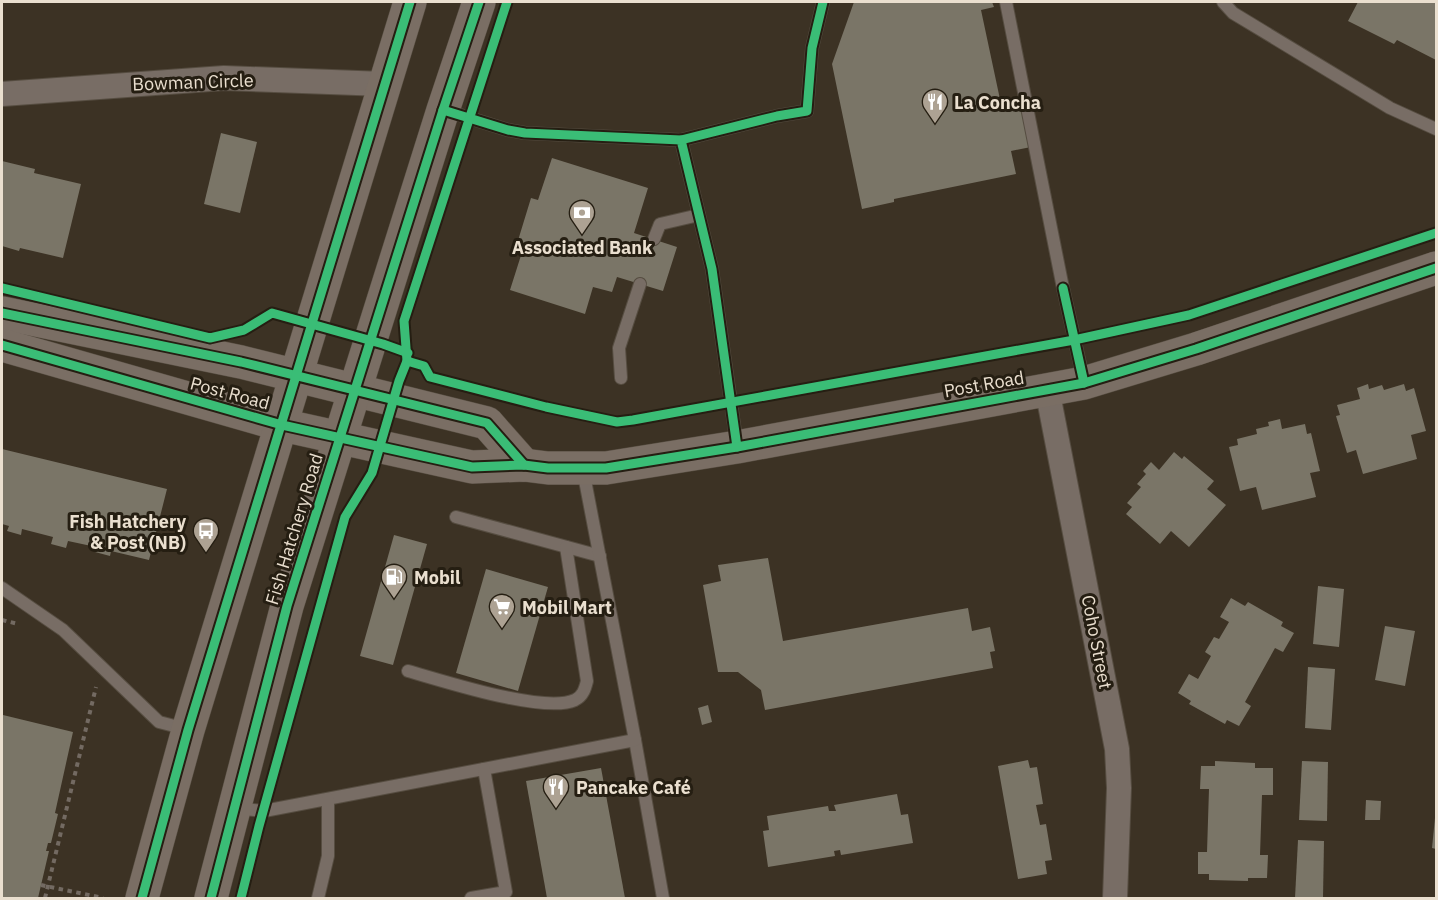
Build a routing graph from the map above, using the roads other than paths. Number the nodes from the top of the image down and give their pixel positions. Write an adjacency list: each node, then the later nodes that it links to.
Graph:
1 (410, 2): 6 (street)
2 (479, 2): 8 (street, Fish Hatchery Road)
3 (824, 2): 10 (lane)
4 (1006, 2): 19 (lane)
5 (1223, 2): 9 (lane)
6 (384, 84): 7 (street, Bowman Circle); 17 (street)
7 (2, 94)
8 (443, 110): 10 (lane); 21 (street, Fish Hatchery Road)
9 (1437, 129)
10 (681, 140): 11 (lane)
11 (699, 215): 12 (lane); 24 (lane)
12 (654, 239)
13 (1437, 268): 19 (street, Post Road)
14 (640, 284): 18 (lane)
15 (2, 313): 17 (street, Post Road)
16 (2, 345): 22 (street, Post Road)
17 (296, 376): 21 (street, Post Road); 22 (street)
18 (621, 378)
19 (1084, 383): 20 (street, Post Road)
20 (1047, 389): 24 (street, Post Road); 42 (street, Coho Street)
21 (354, 390): 23 (street, Fish Hatchery Road); 25 (street, Post Road)
22 (282, 425): 23 (street, Post Road); 32 (street)
23 (339, 438): 25 (street, Post Road); 36 (street, Fish Hatchery Road)
24 (737, 447): 26 (street, Post Road)
25 (524, 465): 26 (street, Post Road)
26 (582, 469): 29 (lane)
27 (456, 518): 28 (lane)
28 (566, 547): 29 (lane); 31 (lane)
29 (600, 556): 33 (lane)
30 (2, 588): 32 (lane)
31 (408, 671)
32 (188, 730): 37 (street)
33 (635, 740): 34 (lane); 41 (lane)
34 (484, 769): 35 (lane); 40 (lane)
35 (328, 799): 36 (lane); 39 (lane)
36 (234, 807): 38 (street, Fish Hatchery Road)
37 (142, 898)
38 (211, 898)
39 (318, 898)
40 (471, 898)
41 (663, 898)
42 (1115, 898)

